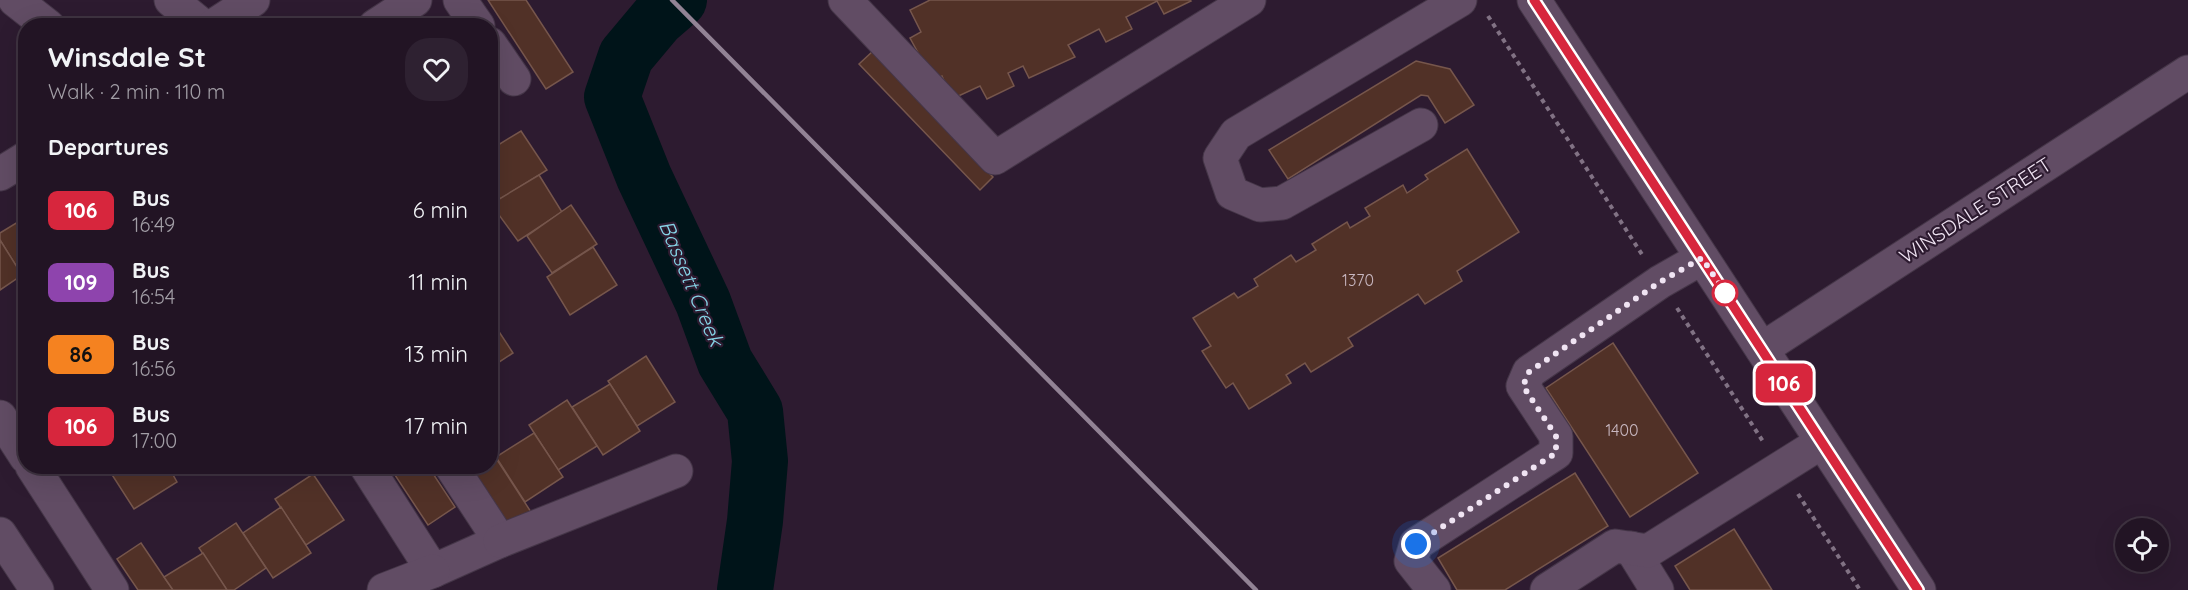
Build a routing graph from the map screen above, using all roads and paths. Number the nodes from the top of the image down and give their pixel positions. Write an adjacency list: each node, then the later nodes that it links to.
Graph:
1 (15, 0): 10 (street)
2 (171, 0): 11 (street)
3 (253, 0): 12 (street)
4 (415, 0): 13 (street)
5 (460, 0): 14 (street)
6 (845, 0): 7 (street)
7 (1249, 0)
8 (1460, 0): 18 (street)
9 (1534, 0): 21 (street)
10 (38, 18)
11 (193, 18)
12 (225, 18)
13 (387, 18)
14 (472, 18)
15 (498, 56): 17 (street)
16 (2188, 72): 22 (street, WINSDALE STREET)
17 (514, 79)
18 (1421, 125)
19 (18, 163): 20 (street)
20 (0, 174)
21 (1702, 258): 22 (street); 37 (street)
22 (1762, 349): 24 (street)
23 (0, 417): 25 (street)
24 (1822, 442): 32 (street); 40 (street)
25 (18, 445)
26 (676, 471): 31 (street)
27 (37, 474): 35 (street)
28 (371, 474): 33 (street)
29 (456, 474): 31 (street)
30 (0, 534): 34 (street)
31 (500, 541): 33 (street)
32 (1631, 548): 38 (street); 39 (street)
33 (433, 571): 36 (street)
34 (37, 590)
35 (112, 590)
36 (384, 590)
37 (1434, 590)
38 (1547, 590)
39 (1657, 590)
40 (1918, 590)

